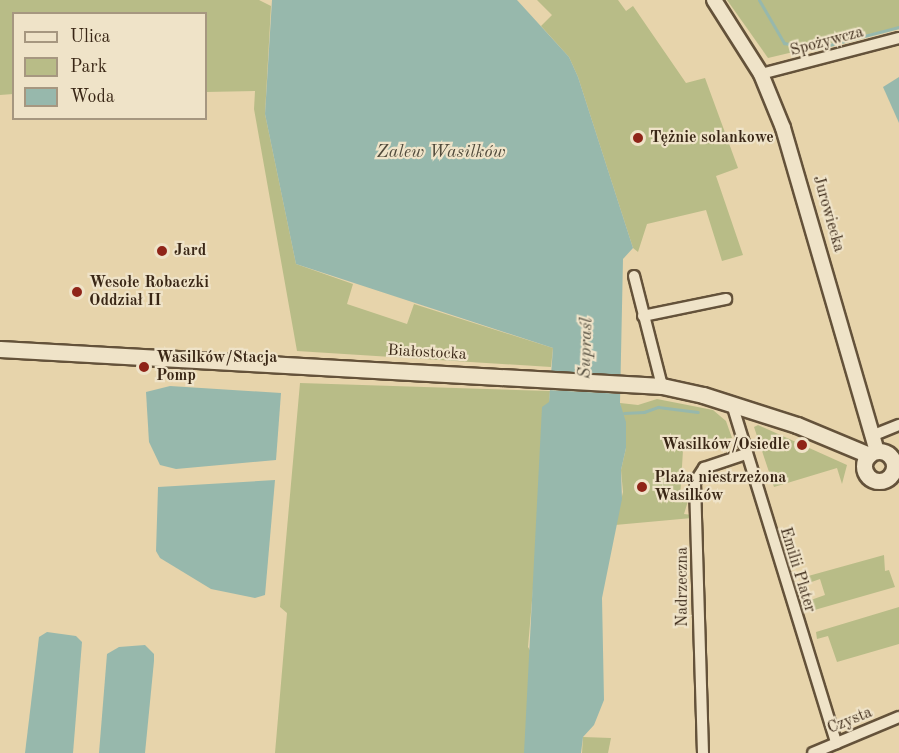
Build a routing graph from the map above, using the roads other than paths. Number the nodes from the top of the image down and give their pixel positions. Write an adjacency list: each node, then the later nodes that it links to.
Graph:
1 (714, 0): 3 (street, Jurowiecka)
2 (899, 38): 3 (street, Spożywcza)
3 (761, 74): 11 (street, Jurowiecka)
4 (634, 276): 6 (street)
5 (726, 299): 6 (street)
6 (643, 316): 8 (street)
7 (0, 349): 8 (main road, Białostocka)
8 (662, 387): 9 (main road, Białostocka)
9 (732, 404): 12 (street, Emilii Plater); 13 (main road, Białostocka)
10 (899, 425): 11 (street)
11 (874, 435): 13 (street, Jurowiecka)
12 (746, 454): 16 (street, Emilii Plater); 17 (street, Nadrzeczna)
13 (870, 457): 14 (main road); 14 (main road)
14 (896, 470)
15 (899, 717): 16 (street, Czysta)
16 (836, 743): 18 (street, Czysta)
17 (703, 753)
18 (813, 753)

